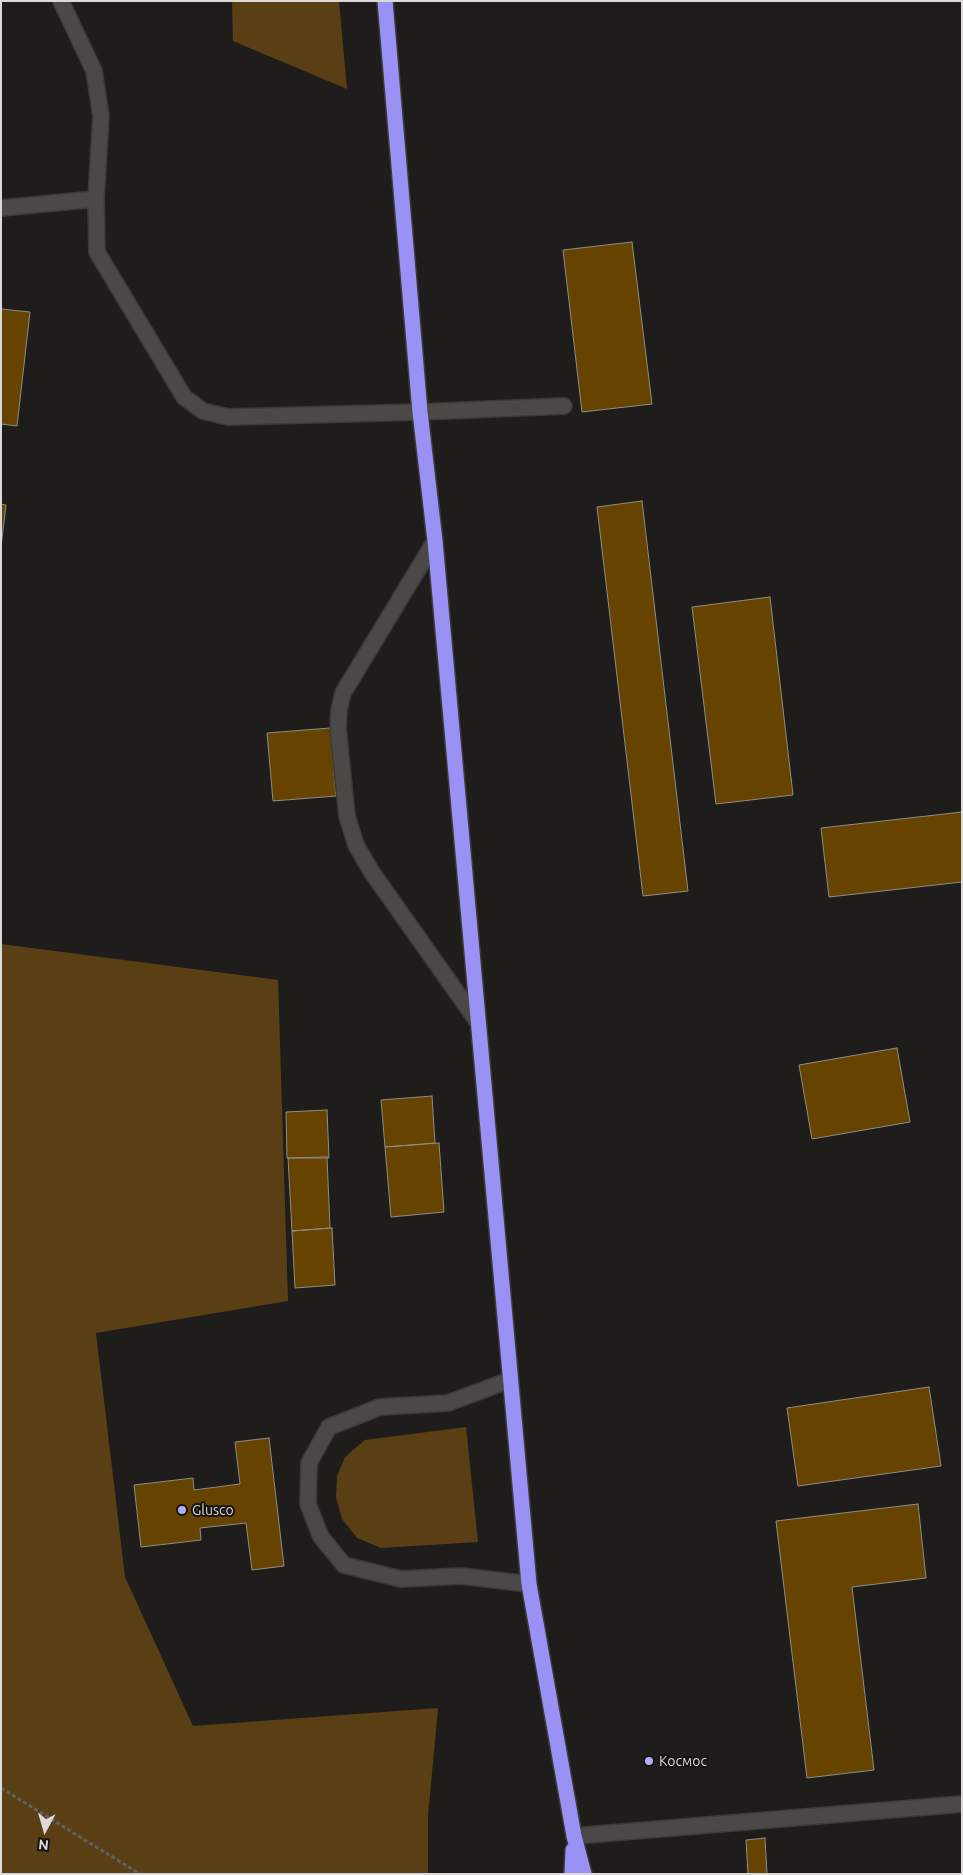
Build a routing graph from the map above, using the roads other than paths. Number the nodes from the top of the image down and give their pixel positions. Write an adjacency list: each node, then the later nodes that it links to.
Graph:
1 (61, 1): 3 (lane)
2 (385, 1): 6 (highway)
3 (96, 199): 4 (lane); 6 (lane)
4 (1, 208)
5 (564, 406): 6 (lane)
6 (420, 412): 7 (highway)
7 (435, 540): 8 (highway); 8 (lane)
8 (477, 1021): 9 (highway)
9 (510, 1380): 10 (highway); 10 (lane)
10 (529, 1584): 12 (highway)
11 (962, 1804): 12 (lane)
12 (574, 1836): 13 (highway); 14 (highway)
13 (572, 1874)
14 (584, 1874)

